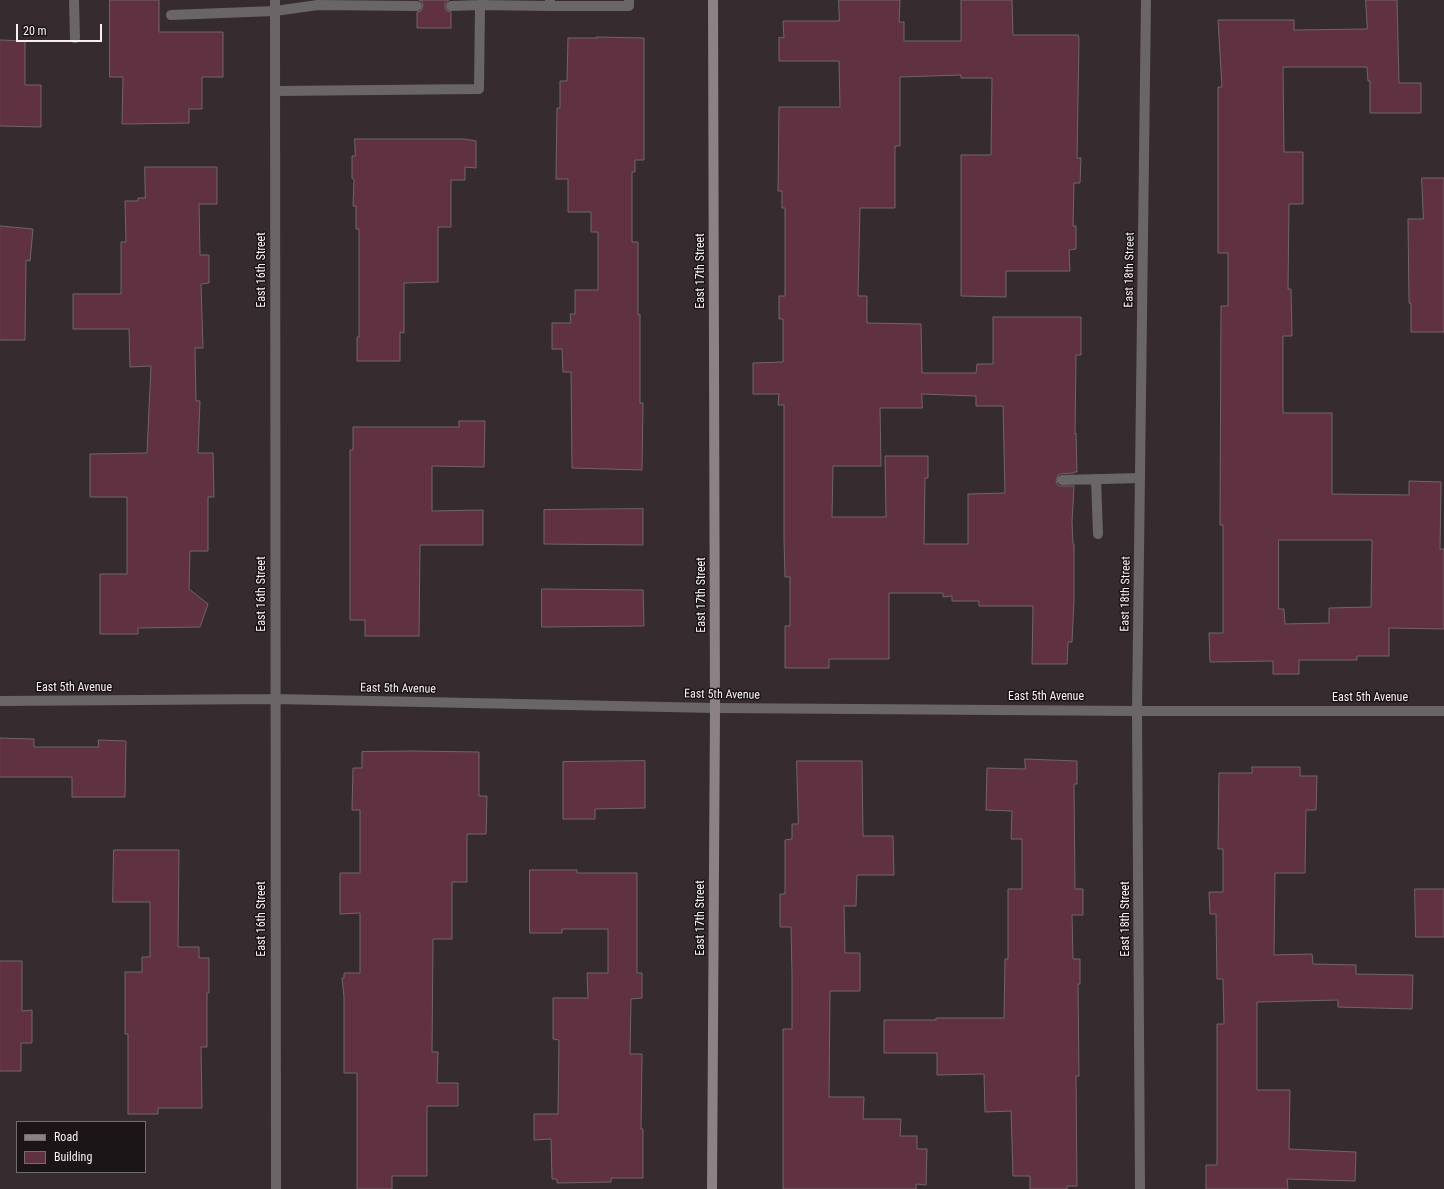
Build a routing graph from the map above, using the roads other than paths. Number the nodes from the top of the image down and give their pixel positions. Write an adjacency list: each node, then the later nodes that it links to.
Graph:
1 (74, 0): 12 (street)
2 (275, 0): 10 (street, East 16th Street)
3 (630, 0): 7 (street)
4 (713, 0): 20 (street, East 17th Street)
5 (1146, 0): 14 (street, East 18th Street)
6 (482, 2): 7 (street); 9 (street); 13 (street)
7 (550, 3)
8 (417, 6): 10 (street)
9 (451, 6)
10 (275, 11): 11 (street); 13 (street, East 16th Street)
11 (171, 15)
12 (75, 38)
13 (276, 91): 18 (street, East 16th Street)
14 (1140, 478): 15 (street); 21 (street, East 18th Street)
15 (1096, 479): 16 (street); 17 (street)
16 (1062, 480)
17 (1098, 534)
18 (275, 700): 19 (street, East 5th Avenue); 20 (street, East 5th Avenue); 23 (street, East 16th Street)
19 (0, 701)
20 (715, 708): 21 (street, East 5th Avenue); 24 (street, East 17th Street)
21 (1137, 711): 22 (street, East 5th Avenue); 25 (street, East 18th Street)
22 (1444, 712)
23 (276, 1189)
24 (712, 1189)
25 (1140, 1189)

